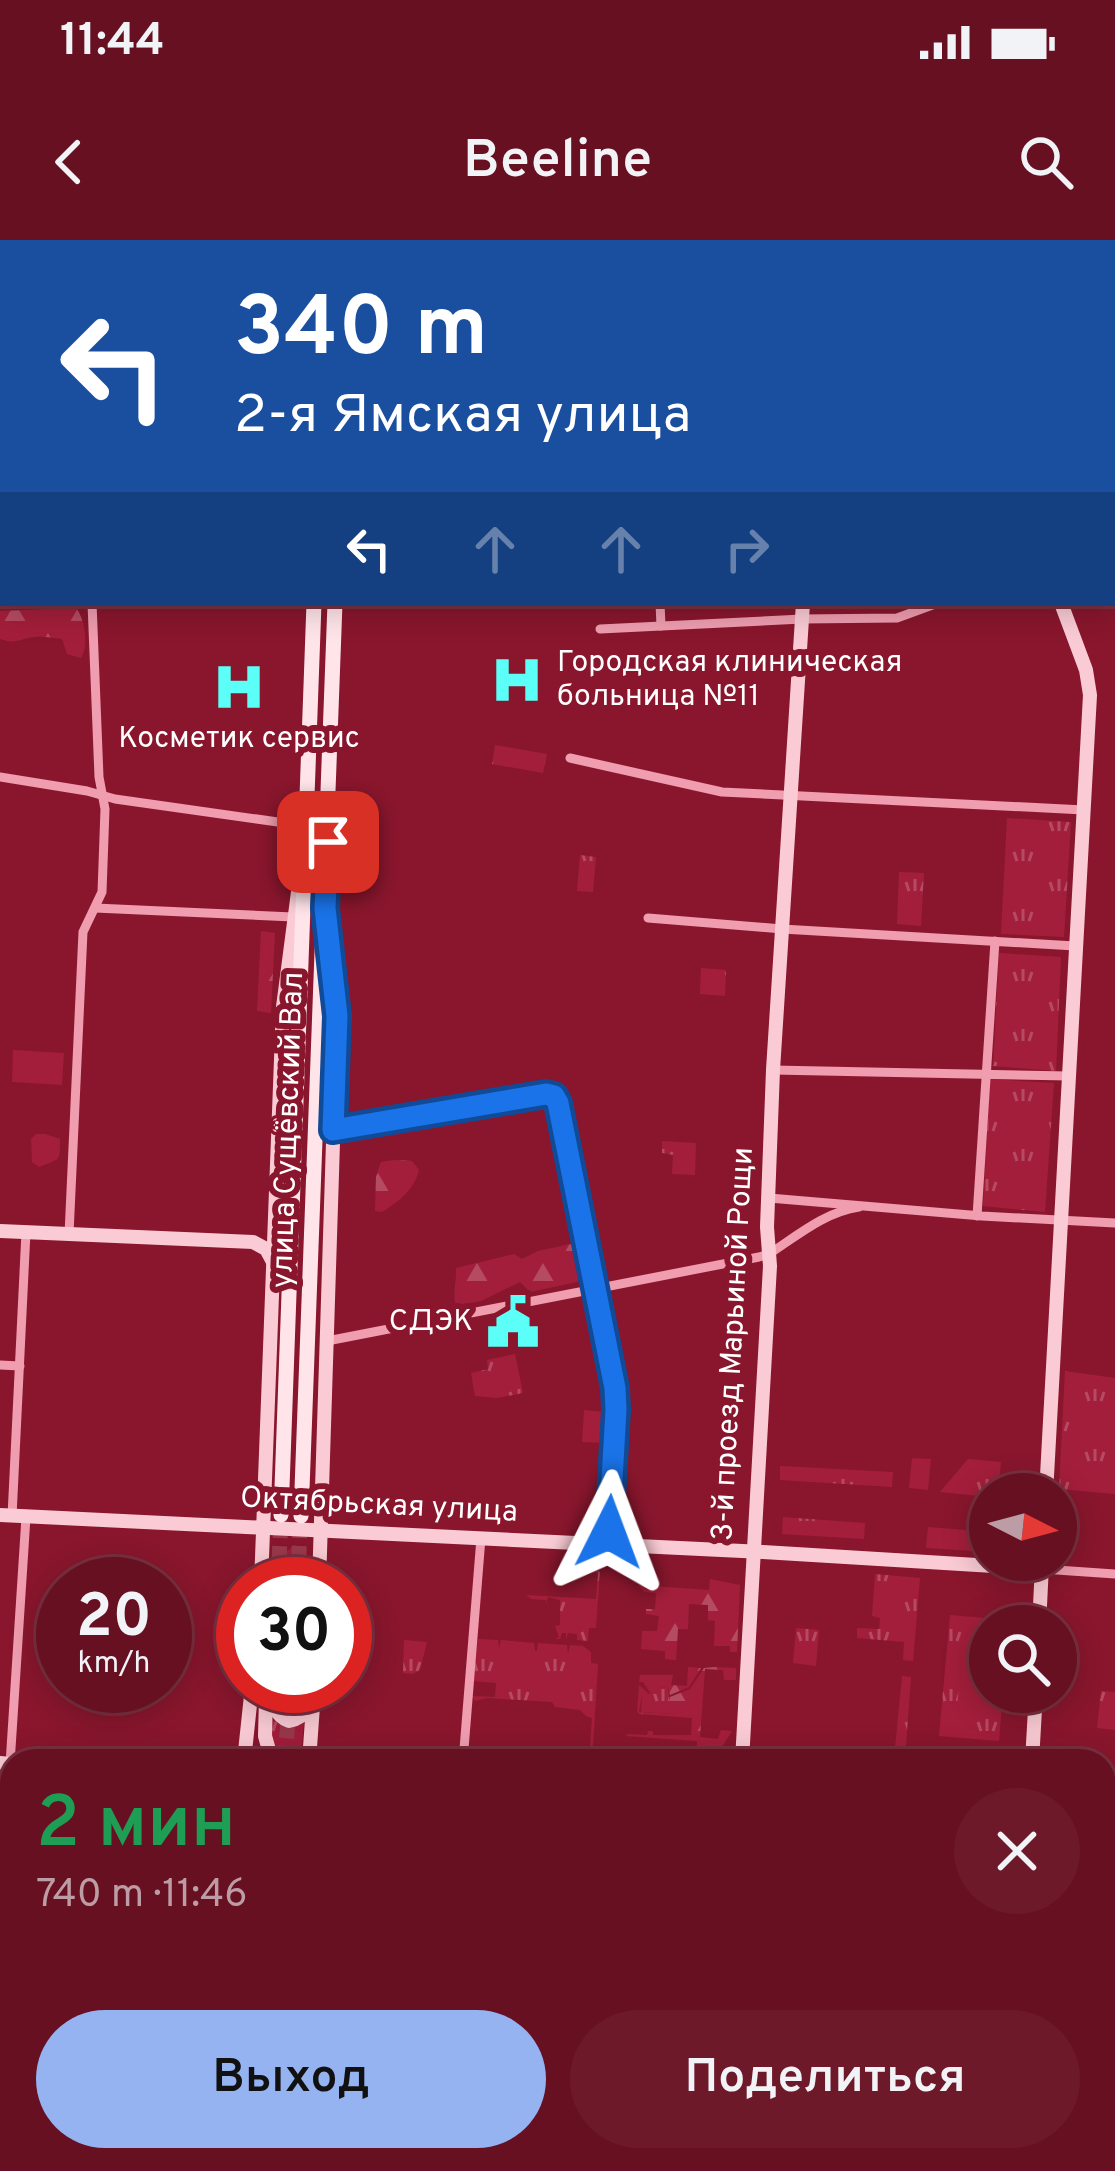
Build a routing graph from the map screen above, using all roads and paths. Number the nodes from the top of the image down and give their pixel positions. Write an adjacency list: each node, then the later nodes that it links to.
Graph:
1 (92, 606): 12 (street)
2 (314, 606): 15 (main road, улица Сущёвский Вал)
3 (335, 606): 18 (main road, улица Сущёвский Вал)
4 (660, 606): 8 (street)
5 (930, 606): 7 (street)
6 (1062, 606): 14 (street)
7 (803, 611): 8 (street); 13 (street, 3-й проезд Марьиной Рощи)
8 (661, 626): 9 (street)
9 (600, 629)
10 (570, 758): 13 (street)
11 (0, 777): 12 (street)
12 (101, 794): 15 (street); 17 (street)
13 (791, 797): 14 (street); 21 (street, 3-й проезд Марьиной Рощи)
14 (1084, 811): 23 (street)
15 (307, 826): 16 (main road, улица Сущёвский Вал)
16 (304, 864): 19 (street); 45 (main road, улица Сущёвский Вал)
17 (95, 908): 19 (street); 36 (street)
18 (325, 908): 27 (street); 47 (main road, улица Сущёвский Вал)
19 (293, 917): 32 (street)
20 (648, 918): 21 (street)
21 (782, 929): 22 (street); 24 (street, 3-й проезд Марьиной Рощи)
22 (995, 941): 23 (street); 25 (street)
23 (1075, 946): 26 (street)
24 (772, 1070): 25 (street); 28 (street, 3-й проезд Марьиной Рощи)
25 (987, 1075): 26 (street); 30 (street)
26 (1069, 1076): 31 (street)
27 (333, 1130): 40 (street); 41 (street)
28 (769, 1198): 29 (street); 38 (street, 3-й проезд Марьиной Рощи)
29 (859, 1207): 30 (street); 38 (street)
30 (977, 1216): 31 (street)
31 (1061, 1220): 33 (street); 44 (street)
32 (275, 1222): 37 (street); 39 (street)
33 (1115, 1223)
34 (0, 1231): 35 (street)
35 (26, 1232): 36 (street); 43 (street)
36 (69, 1234): 37 (street)
37 (253, 1242): 39 (street)
38 (769, 1254): 40 (street); 52 (street, 3-й проезд Марьиной Рощи)
39 (274, 1262): 48 (street)
40 (594, 1289): 41 (street); 51 (street)
41 (327, 1341): 49 (street)
42 (0, 1365): 43 (street)
43 (20, 1366): 46 (street)
44 (1047, 1473)
45 (281, 1515)
46 (13, 1516): 48 (street, Октябрьская улица); 64 (street)
47 (301, 1516)
48 (264, 1527): 49 (street, Октябрьская улица); 53 (street)
49 (321, 1531): 50 (street, Октябрьская улица); 54 (street)
50 (481, 1538): 51 (street, Октябрьская улица); 68 (street)
51 (608, 1545): 52 (street, Октябрьская улица)
52 (752, 1552): 55 (street, Октябрьская улица); 69 (street, 3-й проезд Марьиной Рощи)
53 (262, 1557)
54 (320, 1557)
55 (969, 1561)
56 (1077, 1569): 57 (street, Октябрьская улица)
57 (1115, 1574)
58 (249, 1713): 65 (street)
59 (267, 1713): 66 (street)
60 (278, 1713): 61 (street)
61 (306, 1713)
62 (313, 1713): 67 (street)
63 (1035, 1713): 70 (street)
64 (11, 1749)
65 (245, 1749)
66 (269, 1749)
67 (311, 1749)
68 (464, 1749)
69 (743, 1749)
70 (1034, 1749)

